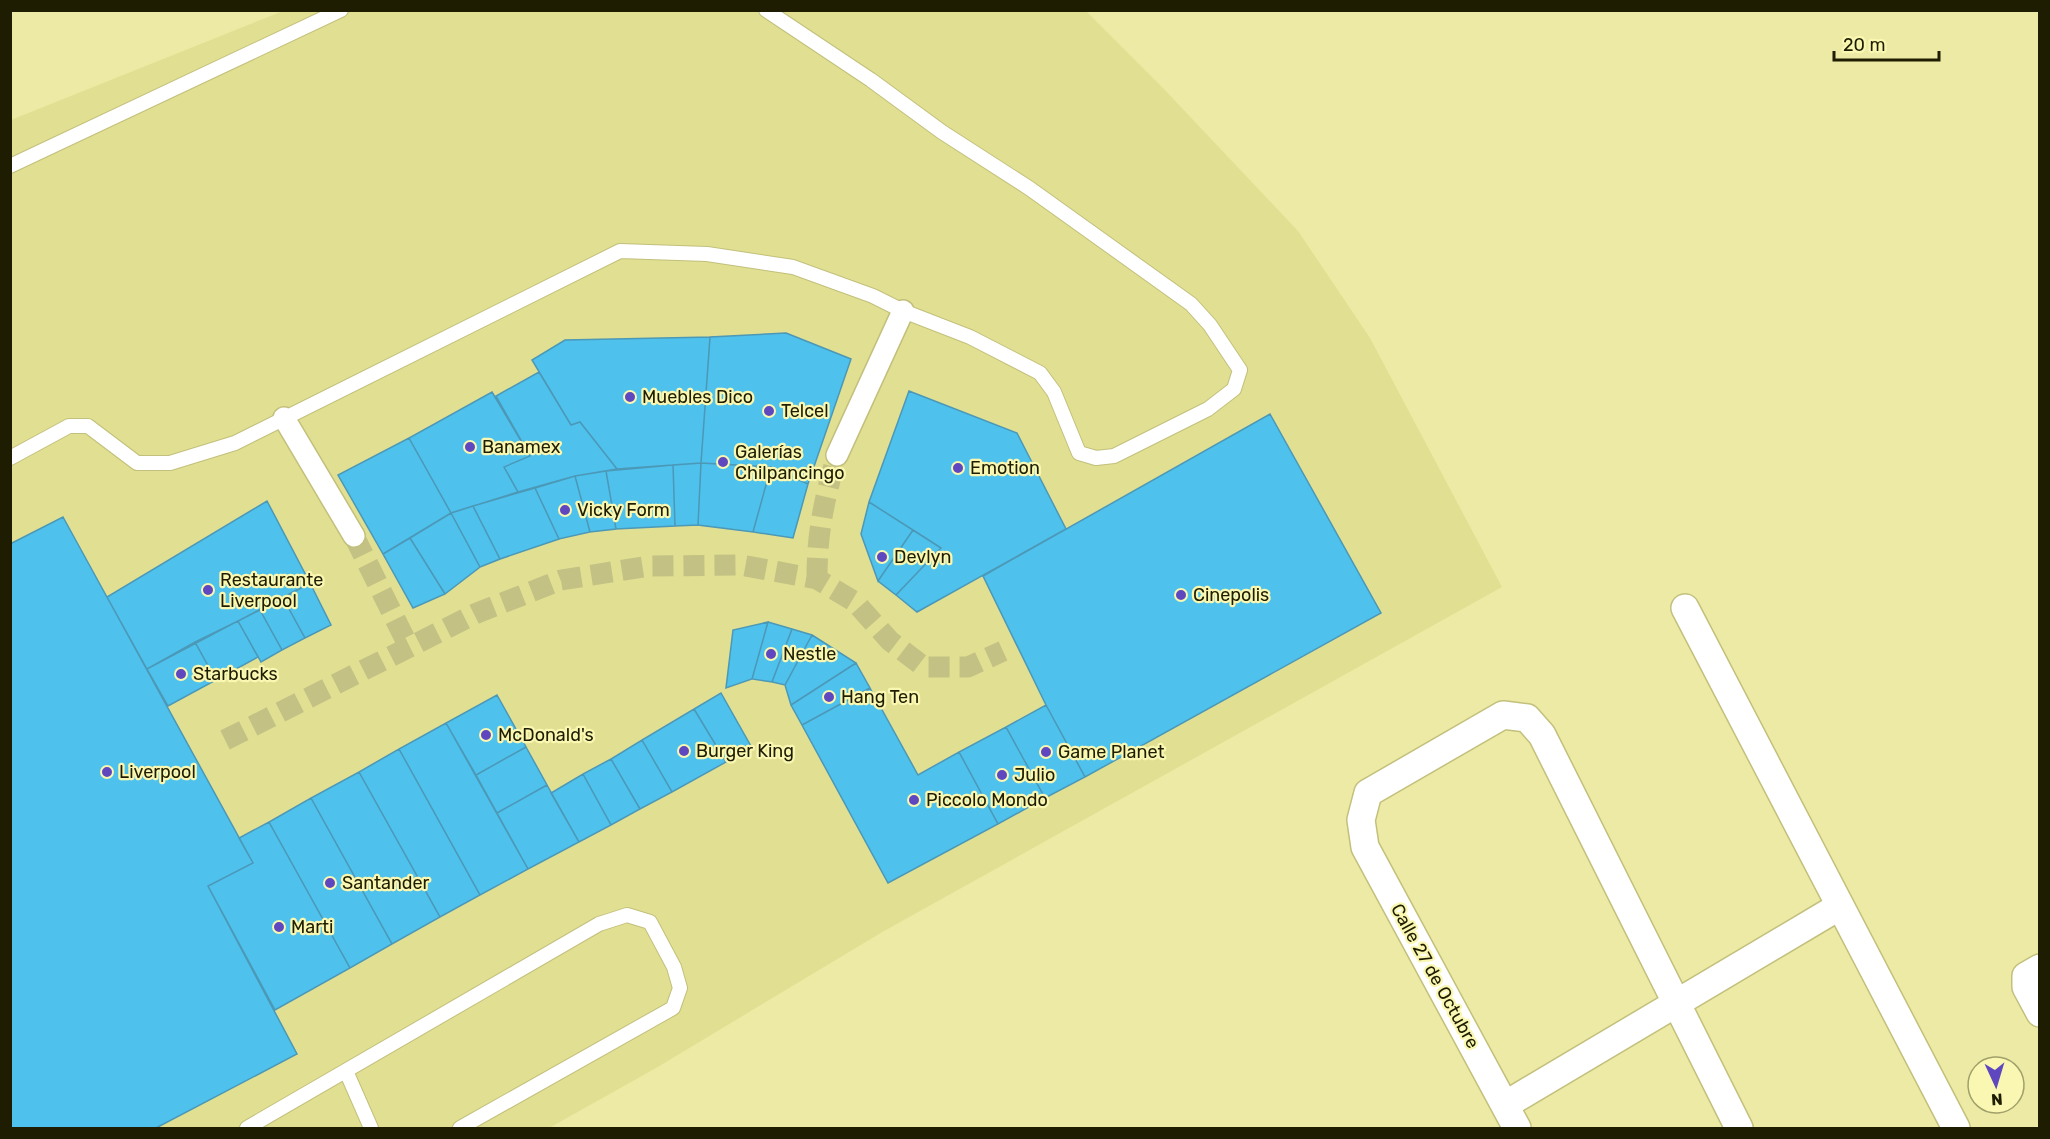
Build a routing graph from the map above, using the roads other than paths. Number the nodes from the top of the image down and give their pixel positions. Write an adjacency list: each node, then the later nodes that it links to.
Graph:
1 (341, 10): 3 (lane)
2 (766, 10): 4 (lane)
3 (10, 166)
4 (903, 310): 5 (lane); 6 (street)
5 (284, 418): 7 (lane); 8 (street)
6 (837, 454)
7 (10, 458)
8 (354, 536)
9 (1685, 608): 10 (street)
10 (1840, 906): 12 (street); 21 (street)
11 (2033, 972): 13 (street)
12 (1675, 1004): 15 (street); 15 (street, Calle 27 de Octubre); 20 (street)
13 (2040, 1013)
14 (345, 1071): 16 (lane); 17 (lane); 18 (lane)
15 (1505, 1105): 19 (street, Calle 27 de Octubre)
16 (247, 1128)
17 (372, 1128)
18 (460, 1128)
19 (1517, 1128)
20 (1739, 1128)
21 (1956, 1128)

